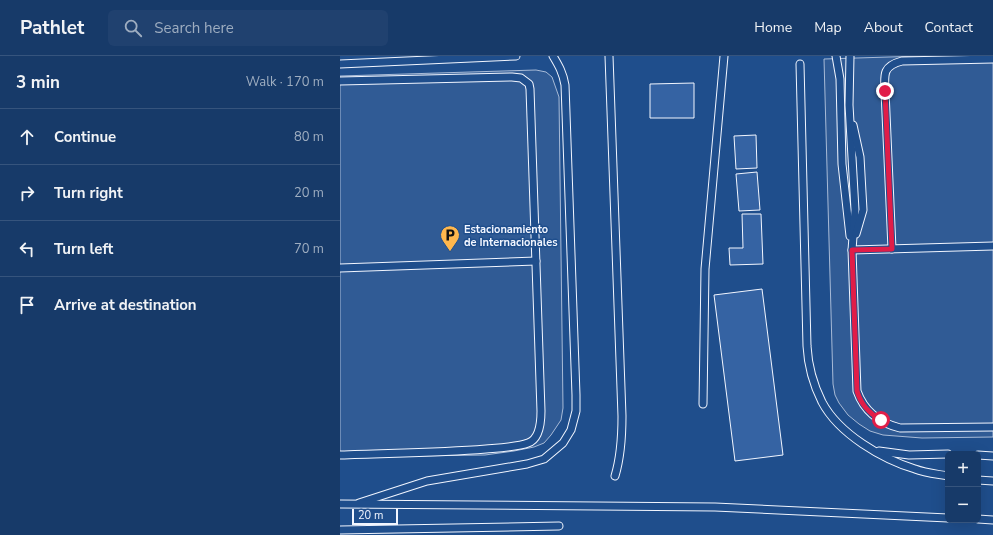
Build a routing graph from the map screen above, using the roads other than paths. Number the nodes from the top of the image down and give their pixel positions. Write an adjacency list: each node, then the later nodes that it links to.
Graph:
1 (516, 56): 8 (lane)
2 (553, 56): 27 (lane)
3 (609, 56): 24 (lane)
4 (724, 56): 16 (lane)
5 (836, 56): 13 (lane)
6 (850, 56): 13 (lane)
7 (993, 59): 12 (lane)
8 (340, 64)
9 (800, 64): 18 (lane)
10 (340, 81): 14 (lane)
11 (993, 246): 12 (lane)
12 (892, 249): 13 (lane)
13 (852, 250): 17 (lane)
14 (536, 262): 15 (lane); 19 (lane)
15 (340, 268)
16 (703, 404)
17 (993, 427)
18 (873, 450): 20 (lane); 23 (lane)
19 (340, 454)
20 (945, 454)
21 (981, 455): 22 (lane)
22 (993, 456)
23 (945, 475)
24 (615, 476)
25 (981, 480): 26 (lane)
26 (993, 481)
27 (359, 503): 28 (lane); 29 (lane)
28 (340, 504)
29 (945, 518)
30 (981, 519): 31 (lane)
31 (993, 520)
32 (559, 526): 33 (lane)
33 (340, 530)

